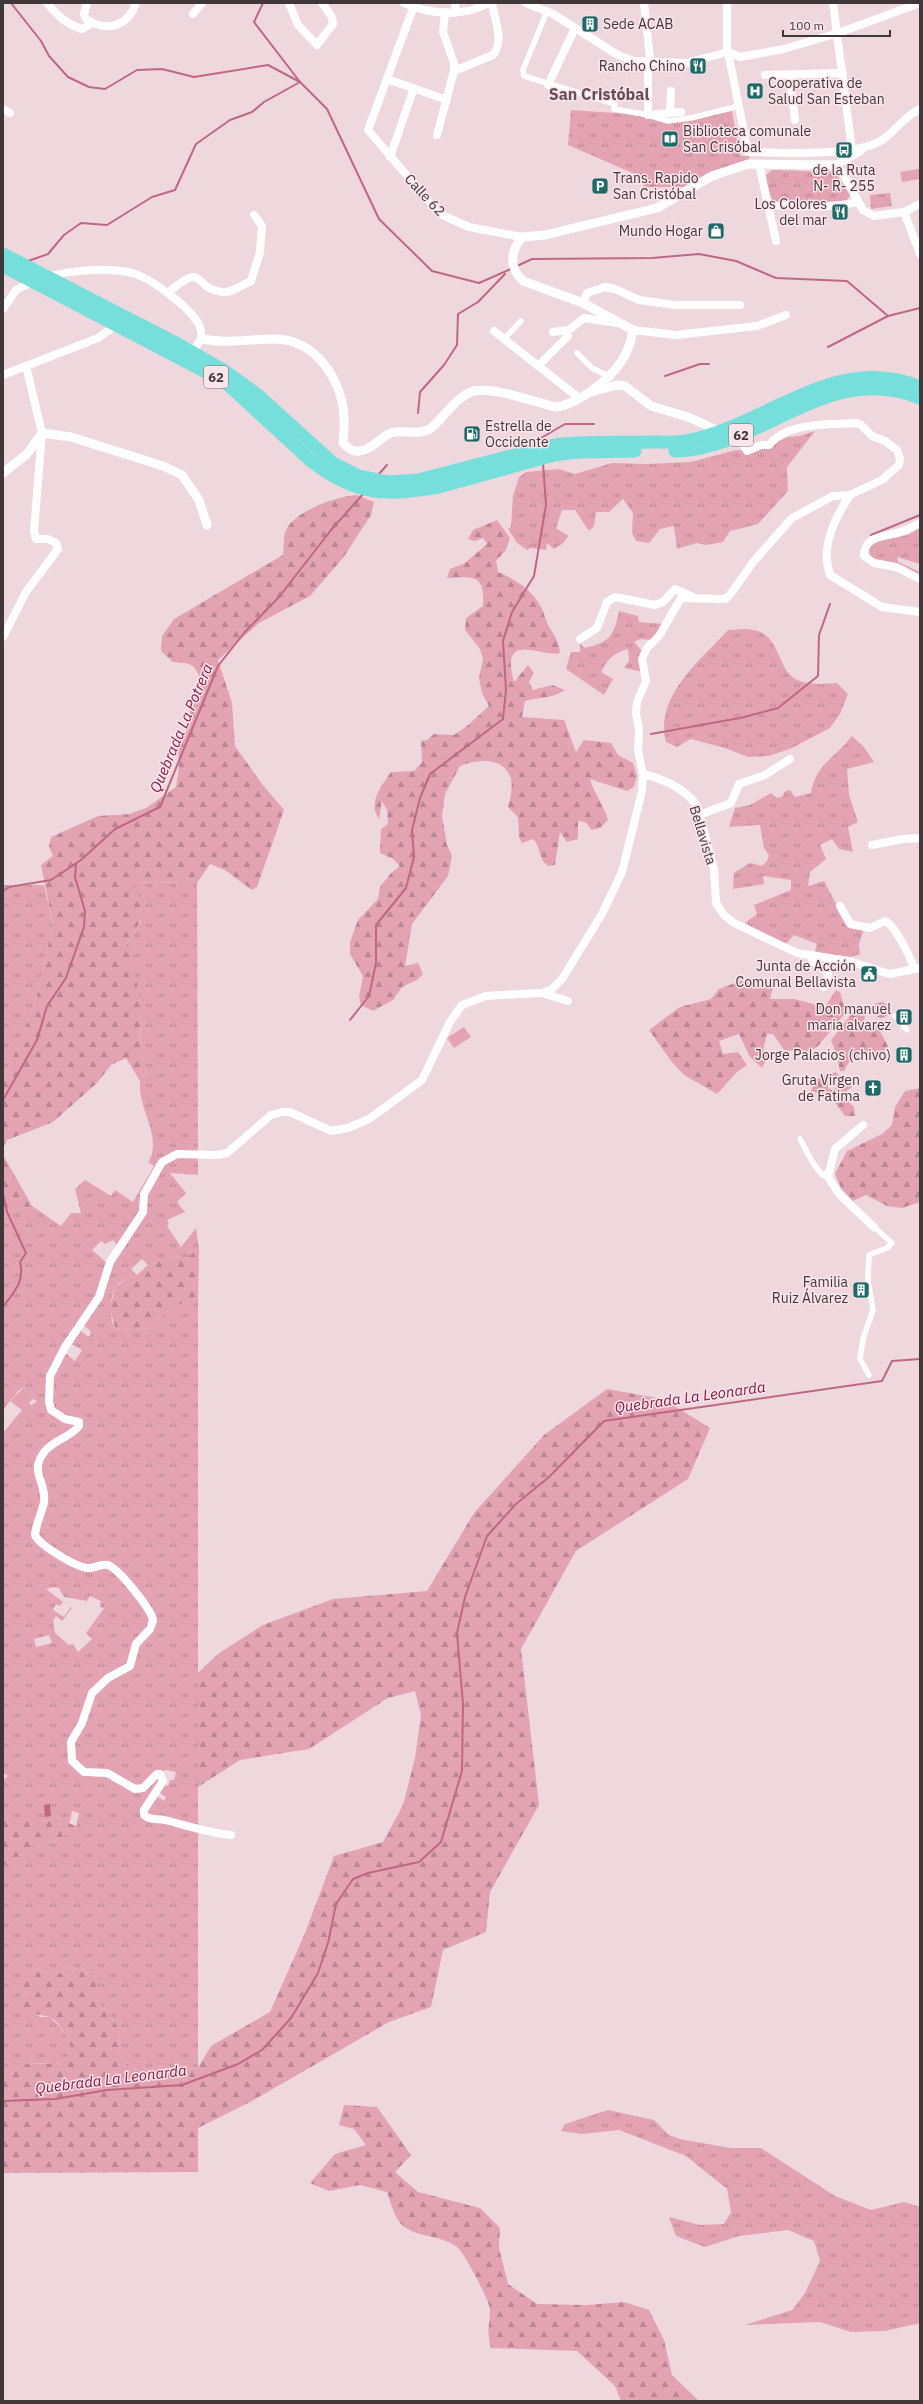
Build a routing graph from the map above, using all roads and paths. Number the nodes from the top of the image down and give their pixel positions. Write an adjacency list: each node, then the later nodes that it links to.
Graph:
1 (47, 3): 21 (street)
2 (87, 3): 21 (street)
3 (136, 3): 21 (street)
4 (202, 3): 20 (street)
5 (289, 3): 6 (street)
6 (322, 3)
7 (404, 3): 16 (street)
8 (456, 3): 19 (street)
9 (489, 3): 19 (street)
10 (492, 3): 26 (street)
11 (526, 3): 17 (street)
12 (644, 3): 25 (street)
13 (727, 3): 24 (street)
14 (833, 3): 23 (street)
15 (920, 3): 23 (street)
16 (415, 5): 18 (street); 30 (street)
17 (546, 8): 22 (street); 31 (street)
18 (445, 12): 19 (street); 26 (street)
19 (454, 13)
20 (193, 14)
21 (92, 23)
22 (575, 28): 25 (street); 31 (street)
23 (838, 33): 24 (street); 27 (street)
24 (728, 52): 25 (street); 35 (street)
25 (648, 62): 39 (street)
26 (454, 71): 34 (street)
27 (843, 73): 29 (street); 43 (street)
28 (765, 75): 29 (street)
29 (790, 76): 40 (street)
30 (387, 79): 32 (street); 45 (street, Calle 62)
31 (548, 85): 39 (street)
32 (414, 88): 34 (street); 45 (street)
33 (670, 91): 38 (street)
34 (447, 100): 41 (street)
35 (739, 106): 39 (street); 44 (street)
36 (920, 109): 42 (street)
37 (681, 112): 38 (street)
38 (670, 113): 39 (street)
39 (648, 115)
40 (795, 120)
41 (437, 135)
42 (872, 145): 43 (street); 47 (street)
43 (852, 150): 44 (street)
44 (802, 152): 48 (street)
45 (390, 158): 54 (street, Calle 62)
46 (759, 164): 48 (street); 51 (street); 54 (street)
47 (836, 165): 48 (street); 49 (street)
48 (802, 166)
49 (858, 202): 51 (street); 52 (street)
50 (920, 204): 52 (street)
51 (767, 205): 55 (street)
52 (904, 212): 57 (street)
53 (254, 215): 59 (street)
54 (522, 238): 61 (street)
55 (776, 241)
56 (3, 254): 60 (highway, 62)
57 (920, 254)
58 (3, 266): 60 (highway, 62)
59 (168, 293): 63 (street); 72 (street)
60 (82, 300): 67 (highway, 62); 74 (highway, 62)
61 (582, 303): 62 (street); 66 (street)
62 (740, 304)
63 (3, 309)
64 (786, 315): 68 (street)
65 (521, 321): 73 (street)
66 (617, 323): 68 (street); 70 (street)
67 (116, 325): 76 (street); 89 (highway, 62)
68 (633, 330): 79 (street)
69 (494, 331): 73 (street)
70 (553, 332)
71 (568, 336): 77 (street)
72 (202, 339): 74 (street); 82 (street)
73 (504, 339): 77 (street)
74 (192, 352): 89 (highway, 62)
75 (577, 353): 79 (street)
76 (26, 366): 78 (street); 85 (street)
77 (538, 366): 82 (street)
78 (3, 375)
79 (608, 376): 81 (street)
80 (920, 387): 84 (highway, 62)
81 (590, 392): 82 (street); 84 (street)
82 (579, 398)
83 (920, 398): 87 (highway, 62)
84 (721, 432): 87 (highway, 62)
85 (42, 433): 88 (street); 92 (street); 96 (street)
86 (742, 443): 90 (street)
87 (554, 450): 89 (highway, 62)
88 (3, 473)
89 (338, 473)
90 (850, 495): 94 (street); 95 (street)
91 (920, 523): 93 (street)
92 (207, 525)
93 (920, 579)
94 (693, 597): 97 (street); 99 (street)
95 (920, 612)
96 (3, 637)
97 (580, 639)
98 (790, 758): 100 (street)
99 (643, 774): 100 (street, Bellavista); 107 (street)
100 (700, 815): 104 (street, Bellavista)
101 (920, 838): 102 (street)
102 (872, 845)
103 (840, 906): 105 (street)
104 (811, 955): 105 (street, Bellavista); 106 (street)
105 (917, 968)
106 (824, 988)
107 (542, 993): 108 (street); 116 (street)
108 (568, 1001)
109 (895, 1016): 110 (street)
110 (907, 1030)
111 (863, 1125): 113 (street)
112 (800, 1139): 113 (street)
113 (828, 1171): 114 (street)
114 (874, 1227): 115 (street)
115 (869, 1375)
116 (231, 1835)

